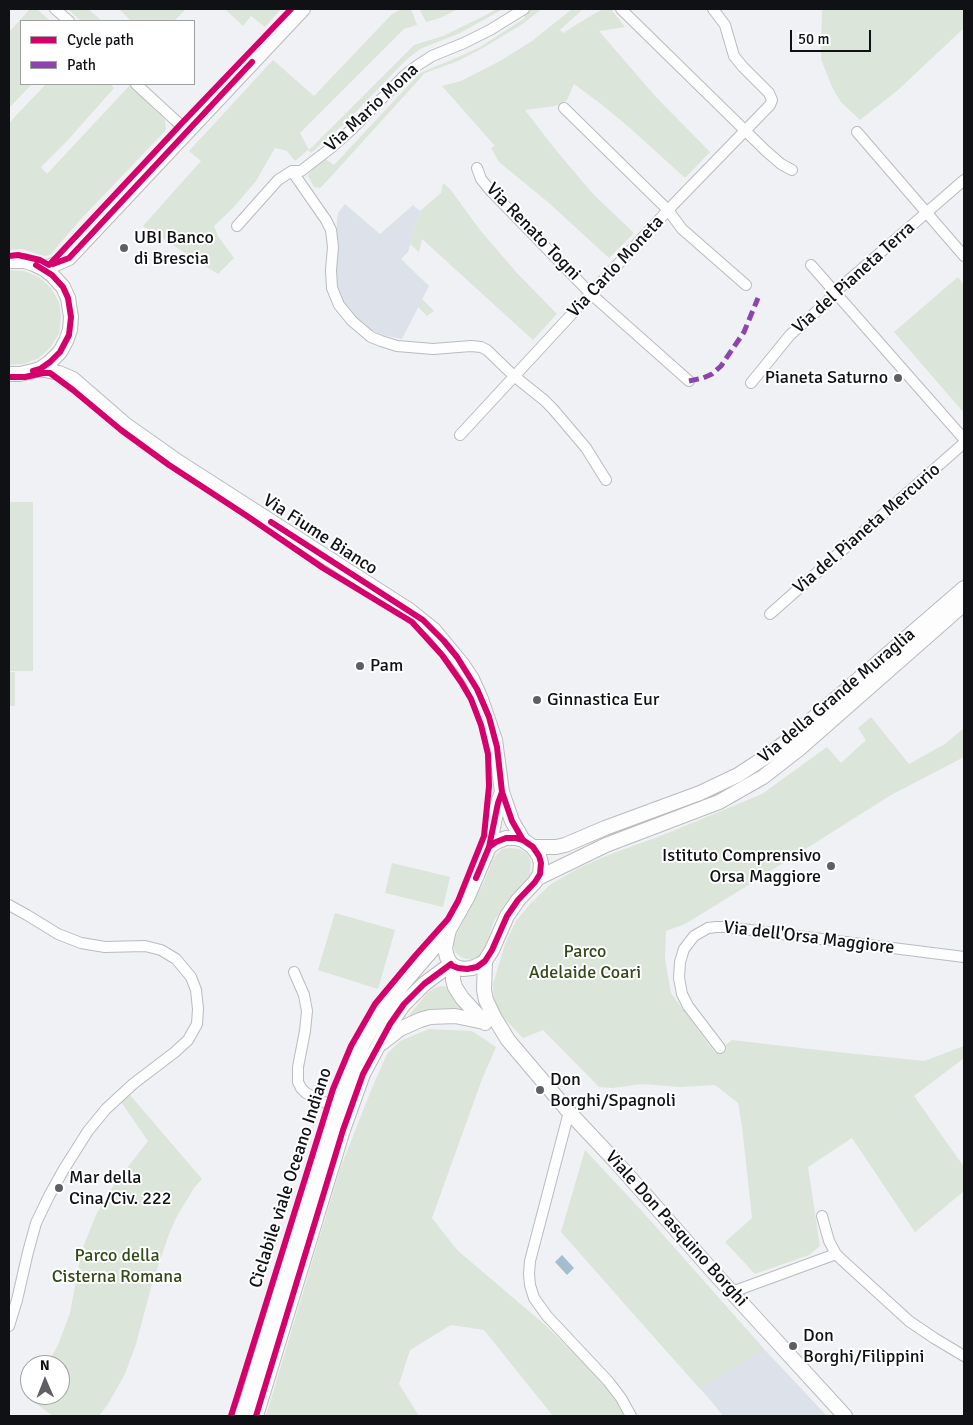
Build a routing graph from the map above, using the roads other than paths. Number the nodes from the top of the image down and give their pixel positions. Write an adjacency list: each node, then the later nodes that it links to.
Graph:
1 (55, 9): 6 (street)
2 (303, 9): 10 (street)
3 (524, 9): 14 (street, Via Mario Mona)
4 (621, 9): 9 (street)
5 (714, 9): 9 (street, Via Carlo Moneta)
6 (68, 20)
7 (137, 85): 10 (street)
8 (564, 108): 16 (street)
9 (747, 130): 13 (street); 16 (street, Via Carlo Moneta)
10 (187, 132): 20 (street)
11 (857, 132): 17 (street)
12 (477, 168): 27 (street, Via Renato Togni)
13 (792, 170)
14 (292, 171): 18 (street, Via Mario Mona); 31 (street)
15 (964, 180): 17 (street, Via del Pianeta Terra)
16 (668, 210): 25 (street); 27 (street, Via Carlo Moneta)
17 (927, 213): 19 (street); 26 (street, Via del Pianeta Terra)
18 (237, 226)
19 (964, 256)
20 (69, 258): 23 (street); 24 (street)
21 (9, 261): 23 (street)
22 (810, 265): 26 (street)
23 (44, 269): 24 (street)
24 (59, 282): 28 (street)
25 (746, 285)
26 (835, 292): 34 (street, Via del Pianeta Terra); 36 (street)
27 (592, 294): 31 (street, Via Carlo Moneta); 33 (street, Via Renato Togni)
28 (60, 352): 29 (street); 32 (street, Via Fiume Bianco)
29 (40, 369): 30 (street); 32 (street, Via Fiume Bianco)
30 (9, 374)
31 (514, 376): 35 (street, Via Carlo Moneta); 38 (street)
32 (73, 379): 42 (street, Via Fiume Bianco)
33 (689, 381)
34 (751, 383)
35 (460, 435)
36 (964, 439)
37 (964, 444): 41 (street, Via del Pianeta Mercurio)
38 (606, 480)
39 (964, 588): 43 (street, Via della Grande Muraglia)
40 (964, 604): 45 (street, Via della Grande Muraglia)
41 (770, 614)
42 (502, 792): 43 (street); 44 (street)
43 (528, 844): 44 (street, Via della Grande Muraglia); 45 (street)
44 (489, 847): 47 (street)
45 (538, 878): 49 (street)
46 (9, 905): 61 (street)
47 (449, 930): 50 (street, Viale Don Pasquino Borghi); 56 (street)
48 (964, 957): 55 (street, Via dell'Orsa Maggiore)
49 (485, 961): 50 (street); 53 (street, Viale Don Pasquino Borghi)
50 (452, 965): 52 (street, Viale Don Pasquino Borghi); 54 (street)
51 (294, 972): 56 (street)
52 (484, 1022): 53 (street, Viale Don Pasquino Borghi); 54 (street)
53 (508, 1040): 57 (street, Viale Don Pasquino Borghi)
54 (376, 1048): 64 (street)
55 (720, 1048)
56 (336, 1108): 63 (street)
57 (569, 1112): 60 (street, Viale Don Pasquino Borghi); 65 (street)
58 (822, 1216): 59 (street)
59 (836, 1254): 60 (street); 62 (street)
60 (732, 1292): 66 (street, Viale Don Pasquino Borghi)
61 (9, 1326)
62 (964, 1356)
63 (241, 1416)
64 (256, 1416)
65 (631, 1416)
66 (845, 1416)

